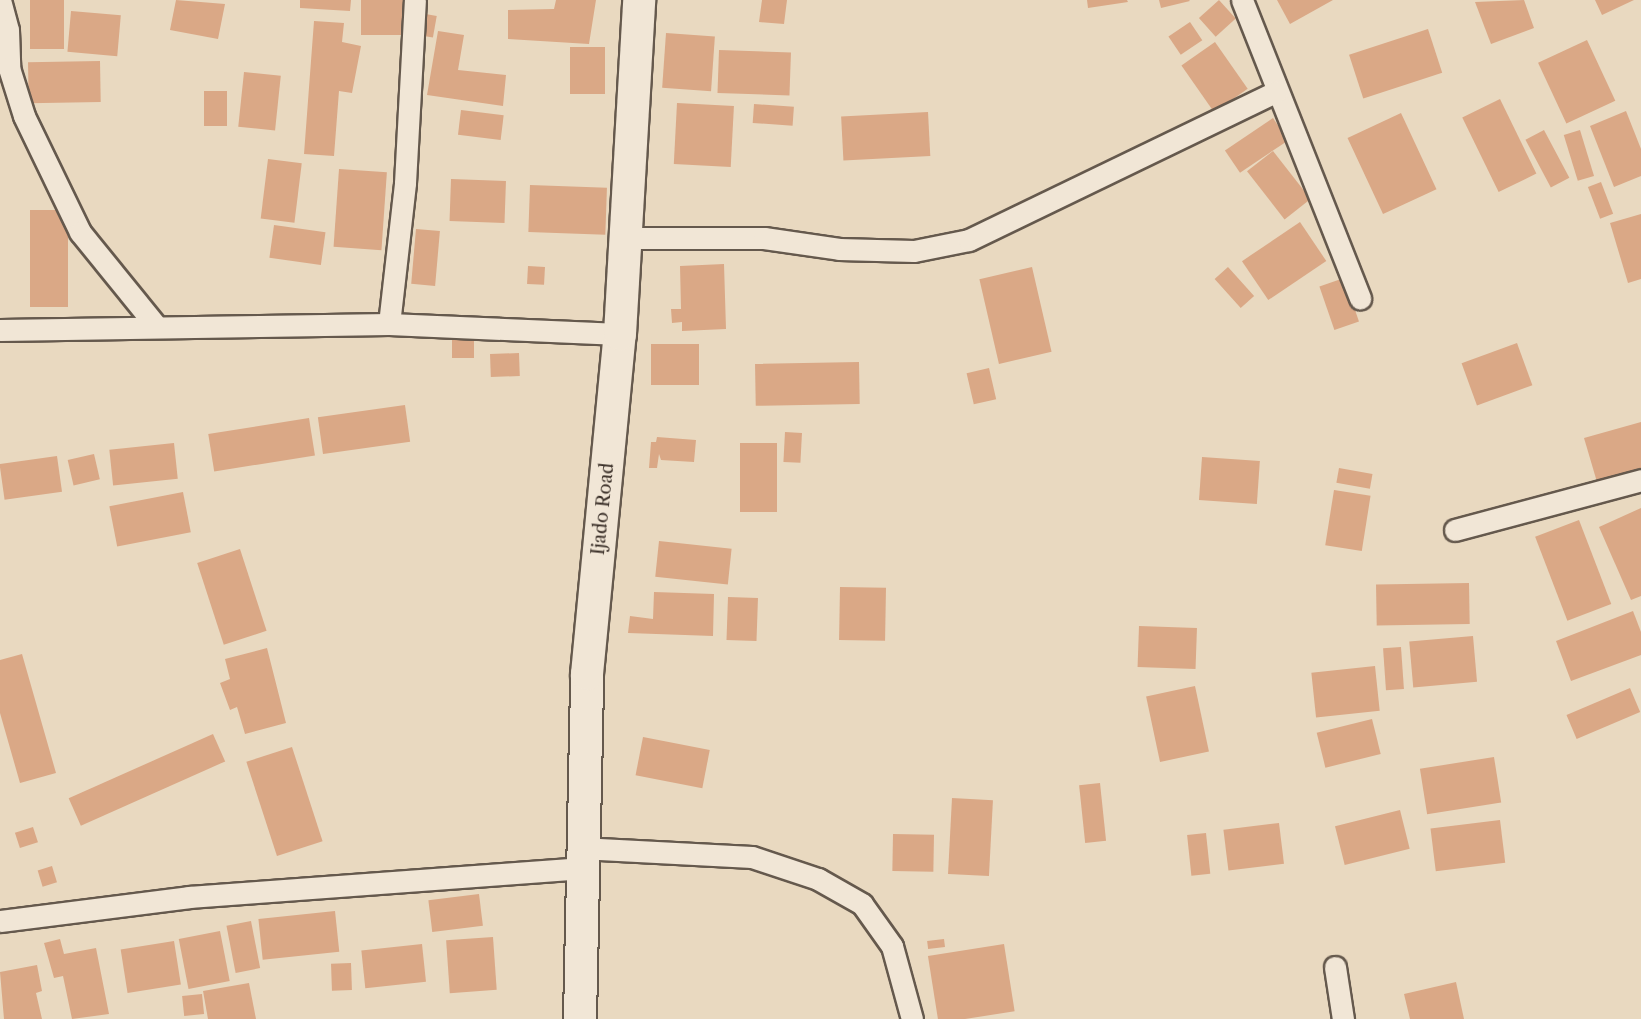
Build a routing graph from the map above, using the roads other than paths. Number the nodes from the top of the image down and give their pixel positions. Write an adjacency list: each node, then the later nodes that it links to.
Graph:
1 (415, 0): 8 (street)
2 (639, 0): 6 (street, Ijado Road)
3 (1242, 0): 5 (street)
4 (0, 1): 9 (street)
5 (1277, 91): 6 (street); 7 (street)
6 (624, 238): 11 (street, Ijado Road)
7 (1360, 298)
8 (389, 324): 9 (street); 11 (street)
9 (156, 326): 10 (street)
10 (0, 330)
11 (620, 334): 14 (street, Ijado Road)
12 (1641, 480): 13 (street)
13 (1455, 530)
14 (580, 858): 15 (street); 17 (street, Ijado Road); 18 (street)
15 (0, 921)
16 (1335, 967): 19 (street)
17 (580, 1019)
18 (912, 1019)
19 (1343, 1019)

